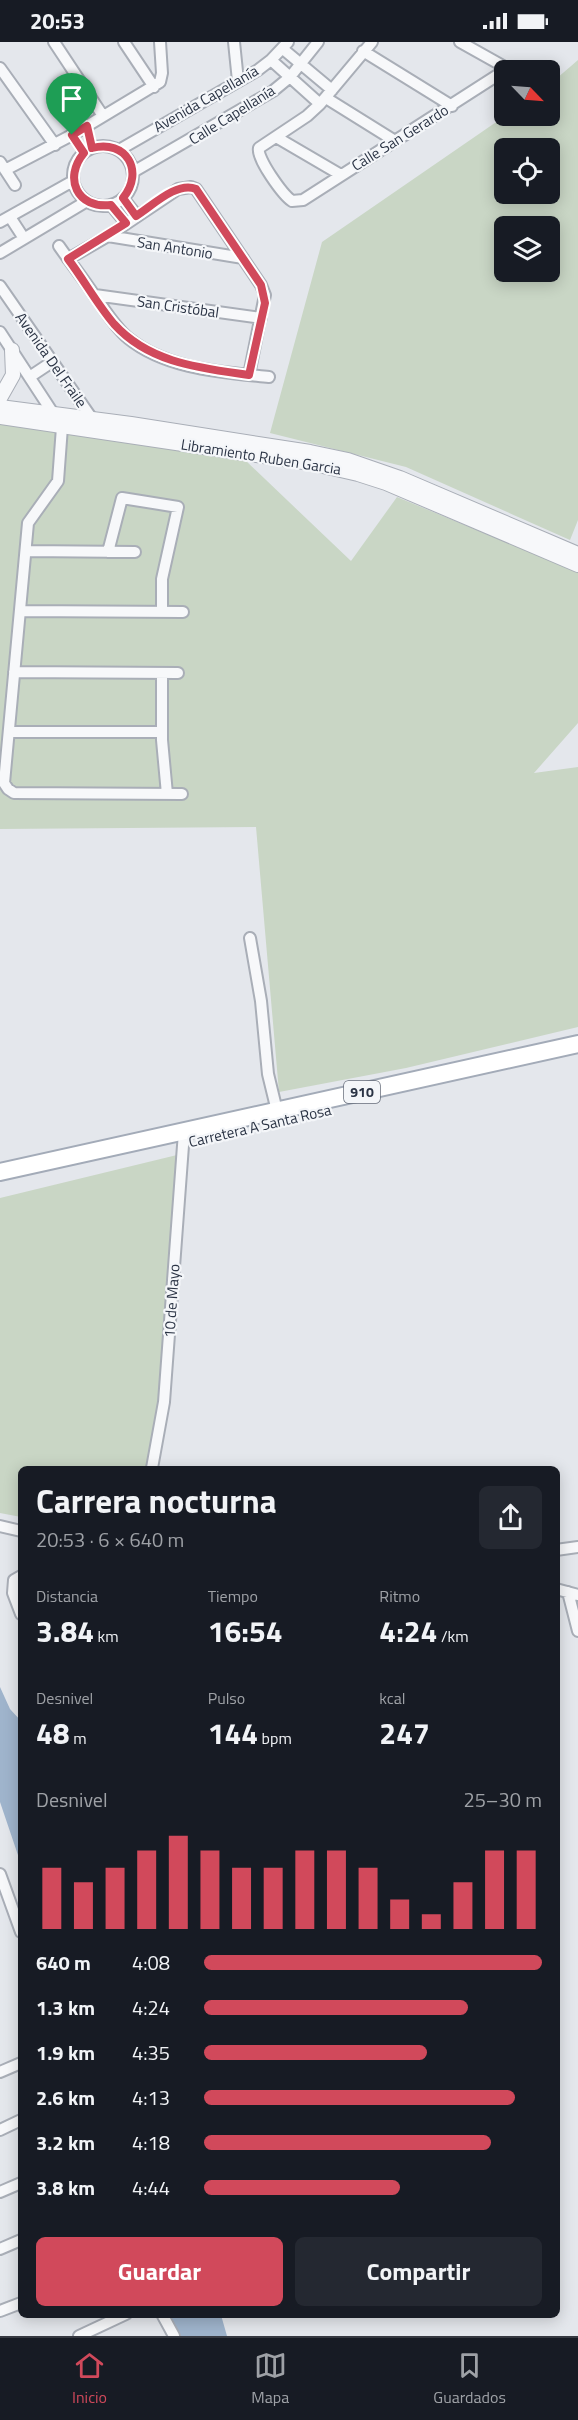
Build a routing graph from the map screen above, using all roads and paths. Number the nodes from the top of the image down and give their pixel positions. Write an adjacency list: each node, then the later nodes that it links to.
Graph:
1 (54, 42): 20 (street)
2 (124, 42): 17 (street)
3 (160, 42): 17 (street)
4 (234, 42): 16 (street)
5 (318, 42): 12 (street, Calle Capellanía)
6 (372, 42): 9 (street)
7 (460, 42): 11 (street)
8 (286, 45): 10 (street, Avenida Capellanía); 12 (street)
9 (363, 51): 18 (street); 19 (street)
10 (271, 60): 14 (street); 16 (street, Avenida Capellanía)
11 (494, 63)
12 (302, 64): 14 (street, Calle Capellanía); 18 (street)
13 (0, 68): 25 (street)
14 (290, 77): 18 (street); 29 (street, Calle Capellanía)
15 (494, 78): 19 (street, Calle San Gerardo)
16 (238, 81): 27 (street, Avenida Capellanía)
17 (154, 87): 20 (street)
18 (326, 97): 23 (street); 24 (street)
19 (452, 106): 24 (street, Calle San Gerardo)
20 (103, 116): 21 (street)
21 (87, 126): 22 (street); 26 (street)
22 (72, 135): 25 (street); 26 (street)
23 (276, 137): 30 (street); 30 (street, Calle San Gerardo)
24 (395, 141): 30 (street, Calle San Gerardo)
25 (55, 145): 28 (street)
26 (88, 150): 27 (street); 31 (street)
27 (118, 150): 29 (street)
28 (3, 166): 32 (street)
29 (133, 172): 33 (street)
30 (341, 175)
31 (74, 181): 34 (street); 37 (street)
32 (15, 185)
33 (123, 198): 35 (street); 36 (street)
34 (87, 201): 35 (street); 40 (street)
35 (111, 205): 38 (street)
36 (136, 216): 38 (street); 43 (street)
37 (5, 219): 40 (street)
38 (126, 223): 39 (street)
39 (108, 236): 43 (street, San Antonio); 44 (street)
40 (23, 237): 42 (street)
41 (60, 246): 44 (street)
42 (0, 253)
43 (243, 258): 47 (street)
44 (68, 259): 46 (street)
45 (0, 286): 50 (street, Avenida Del Fraile)
46 (94, 295): 47 (street, San Cristóbal); 51 (street)
47 (261, 318): 51 (street)
48 (0, 332): 49 (street, Avenida Del Fraile)
49 (12, 350): 52 (street, Avenida Del Fraile); 54 (street)
50 (52, 362): 52 (street); 57 (street, Avenida Del Fraile)
51 (249, 375): 53 (street)
52 (31, 376): 58 (street, Avenida Del Fraile)
53 (269, 377)
54 (0, 398)
55 (0, 407): 58 (street, Libramiento Ruben Garcia)
56 (0, 417): 58 (street, Libramiento Ruben Garcia)
57 (93, 420): 58 (street, Libramiento Ruben Garcia); 59 (street, Avenida Del Fraile); 63 (street, Libramiento Ruben Garcia)
58 (59, 422): 59 (street, Libramiento Ruben Garcia); 60 (street)
59 (102, 434): 64 (street, Libramiento Ruben Garcia)
60 (26, 551): 61 (street); 65 (street)
61 (108, 552): 62 (street); 66 (street)
62 (135, 552)
63 (578, 554)
64 (578, 565)
65 (20, 611): 66 (street); 68 (street)
66 (162, 612): 67 (street)
67 (183, 612)
68 (14, 672): 69 (street); 71 (street)
69 (162, 673): 70 (street); 72 (street)
70 (178, 673)
71 (9, 732): 72 (street); 73 (street)
72 (162, 732): 73 (street)
73 (167, 794): 74 (street)
74 (182, 794)
75 (250, 938): 79 (street)
76 (578, 1044): 78 (main road, 910)
77 (578, 1055): 78 (main road, 910)
78 (518, 1063): 79 (main road, Carretera A Santa Rosa / 910); 80 (main road, Carretera A Santa Rosa / 910)
79 (276, 1111): 80 (main road, Carretera A Santa Rosa / 910)
80 (184, 1137): 81 (main road, Carretera A Santa Rosa / 910); 82 (main road, Carretera A Santa Rosa / 910); 83 (street, 10 de Mayo)
81 (0, 1172)
82 (0, 1183)
83 (152, 1466)
84 (0, 1526): 85 (street)
85 (18, 1530)
86 (578, 1547): 87 (street)
87 (560, 1549)
88 (18, 1578): 90 (street)
89 (573, 1593): 91 (street)
90 (18, 1605)
91 (578, 1631)
92 (0, 1874): 93 (street)
93 (18, 1924)
94 (18, 2064): 95 (street)
95 (0, 2072)
96 (18, 2121): 97 (street)
97 (0, 2130)
98 (18, 2184): 99 (street)
99 (0, 2192)
100 (18, 2241): 101 (street)
101 (0, 2249)
102 (18, 2304): 103 (street)
103 (0, 2312)
104 (117, 2318): 106 (street)
105 (164, 2318): 107 (street)
106 (79, 2336)
107 (174, 2336)

